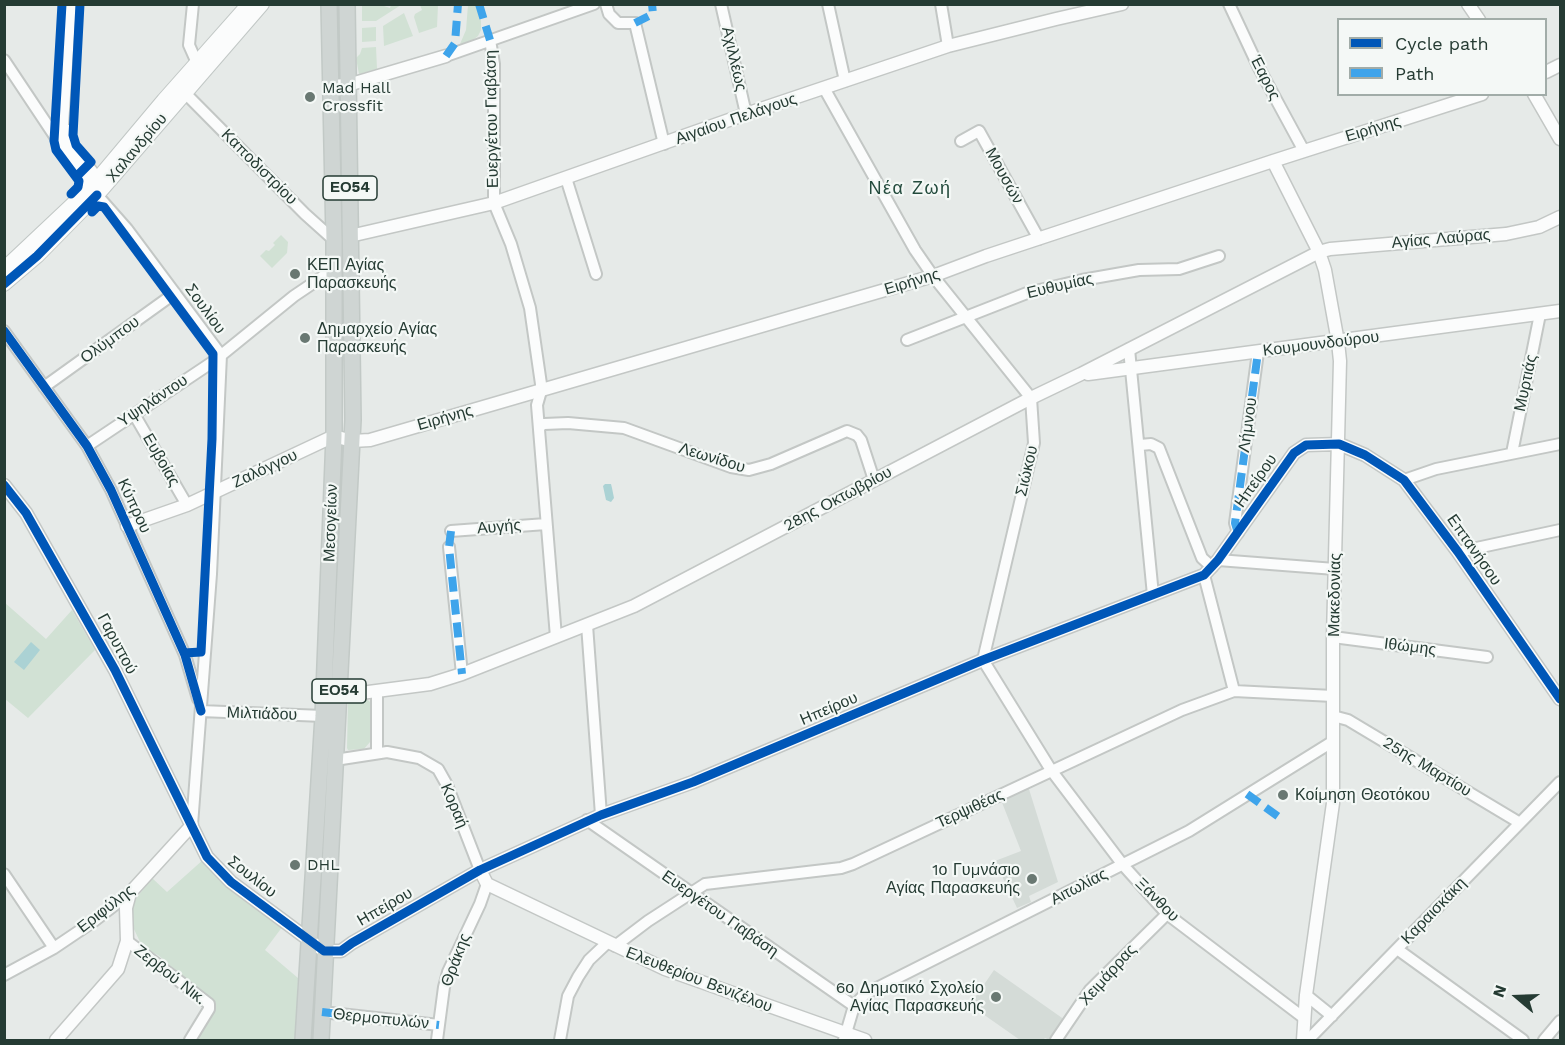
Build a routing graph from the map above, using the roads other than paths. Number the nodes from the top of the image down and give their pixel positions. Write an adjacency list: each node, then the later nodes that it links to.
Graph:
1 (70, 4): 32 (street, Σουλίου)
2 (76, 4): 30 (street, Σουλίου)
3 (193, 4): 21 (street)
4 (249, 4): 21 (main road, Χαλανδρίου)
5 (262, 4): 26 (main road, Χαλανδρίου)
6 (329, 4): 24 (main road, Μεσογείων / ΕΟ54)
7 (347, 4): 23 (main road, Μεσογείων / ΕΟ54)
8 (594, 4): 17 (street)
9 (606, 4): 35 (street)
10 (721, 4): 29 (street, Αχιλλέως)
11 (828, 4): 22 (street)
12 (941, 4): 18 (street)
13 (1122, 4): 18 (street, Αιγαίου Πελάγους)
14 (1229, 4): 36 (street, Έαρος)
15 (1468, 4): 16 (street)
16 (1478, 18)
17 (490, 40): 19 (street); 41 (street, Ευεργέτου Γιαβάση)
18 (948, 46): 22 (street, Αιγαίου Πελάγους)
19 (446, 56): 23 (street)
20 (4, 60): 31 (street)
21 (197, 63): 40 (main road, Χαλανδρίου)
22 (845, 81): 25 (street, Αιγαίου Πελάγους)
23 (348, 85): 24 (street); 43 (main road, Μεσογείων / ΕΟ54)
24 (330, 86): 45 (main road, Μεσογείων / ΕΟ54)
25 (824, 88): 29 (street, Αιγαίου Πελάγους); 51 (street)
26 (185, 93): 40 (main road, Χαλανδρίου); 45 (street, Καποδιστρίου)
27 (1476, 96): 36 (street, Ειρήνης)
28 (1535, 96): 33 (street)
29 (746, 114): 35 (street, Αιγαίου Πελάγους)
30 (70, 115): 32 (street); 40 (street, Σουλίου)
31 (46, 123): 32 (street); 37 (street)
32 (61, 126): 37 (street, Σουλίου)
33 (1560, 139)
34 (961, 141): 44 (street, Μουσών)
35 (664, 144): 39 (street, Αιγαίου Πελάγους)
36 (1304, 151): 38 (street, Ειρήνης)
37 (66, 152): 40 (street, Σουλίου)
38 (1273, 161): 44 (street, Ειρήνης); 46 (street, Μακεδονίας)
39 (566, 178): 41 (street, Αιγαίου Πελάγους); 50 (street)
40 (97, 187): 48 (main road, Χαλανδρίου); 52 (main road, Χαλανδρίου); 53 (street, Σουλίου)
41 (494, 203): 43 (street, Αιγαίου Πελάγους); 66 (street, Ευεργέτου Γιαβάση)
42 (1560, 217): 46 (street, Αγίας Λαύρας)
43 (350, 236): 73 (main road, Μεσογείων / ΕΟ54)
44 (1039, 239): 51 (street, Ειρήνης)
45 (334, 240): 49 (main road, Μεσογείων / ΕΟ54)
46 (1319, 252): 59 (street, Μακεδονίας); 60 (street, 28ης Οκτωβρίου)
47 (1219, 256): 56 (street, Ευθυμίας)
48 (4, 269)
49 (334, 269): 62 (street, Υψηλάντου); 72 (main road, Μεσογείων / ΕΟ54)
50 (596, 274)
51 (933, 276): 56 (street); 66 (street, Ειρήνης)
52 (4, 284)
53 (175, 293): 62 (street, Σουλίου); 65 (street, Ολύμπου)
54 (1560, 311): 55 (street, Κουμουνδούρου)
55 (1540, 314): 59 (street, Κουμουνδούρου); 78 (street, Μυρτιάς)
56 (966, 317): 58 (street, Ευθυμίας); 68 (street)
57 (4, 331): 65 (street, Κύπρου)
58 (907, 340)
59 (1338, 342): 61 (street, Κουμουνδούρου); 75 (street, Μακεδονίας)
60 (1129, 349): 63 (street); 64 (street, 28ης Οκτωβρίου)
61 (1258, 352): 63 (street, Κουμουνδούρου); 90 (street, Λήμνου)
62 (221, 355): 70 (street, Υψηλάντου); 84 (street, Σουλίου)
63 (1132, 369): 64 (street, Κουμουνδούρου); 74 (street)
64 (1081, 375): 68 (street, 28ης Οκτωβρίου)
65 (44, 387): 77 (street, Κύπρου)
66 (544, 390): 67 (street, Ειρήνης); 69 (street, Ευεργέτου Γιαβάση); 71 (street)
67 (523, 396): 69 (street); 73 (street, Ειρήνης)
68 (1031, 398): 81 (street, 28ης Οκτωβρίου); 102 (street, Σιώκου)
69 (537, 405): 71 (street, Ευεργέτου Γιαβάση)
70 (134, 414): 77 (street, Υψηλάντου); 85 (street, Ευβοίας)
71 (544, 425): 81 (street, Λεωνίδου); 86 (street, Ευεργέτου Γιαβάση)
72 (334, 436): 73 (street, Ειρήνης); 84 (street, Ζαλόγγου); 110 (main road, Μεσογείων / ΕΟ54)
73 (352, 441): 106 (main road, Μεσογείων / ΕΟ54)
74 (1140, 444): 79 (street); 80 (street)
75 (1339, 444): 82 (street, Επτανήσου); 90 (street, Ηπείρου); 94 (street, Μακεδονίας)
76 (1560, 444): 78 (street)
77 (87, 446): 87 (street, Κύπρου)
78 (1512, 453): 82 (street)
79 (1162, 457): 80 (street); 93 (street)
80 (1141, 459): 95 (street)
81 (874, 480): 96 (street, 28ης Οκτωβρίου)
82 (1404, 480): 92 (street, Επτανήσου)
83 (4, 484): 120 (street, Γαρυττού)
84 (215, 492): 85 (street, Ζαλόγγου); 99 (street, Σουλίου)
85 (188, 505): 87 (street, Ζαλόγγου)
86 (546, 524): 89 (street, Αυγής); 97 (street, Ευεργέτου Γιαβάση)
87 (127, 526): 100 (street, Κύπρου)
88 (1560, 530): 92 (street)
89 (451, 531)
90 (1238, 533): 93 (street, Ηπείρου)
91 (449, 547): 103 (street)
92 (1458, 552): 108 (street, Επτανήσου)
93 (1211, 567): 94 (street); 95 (street, Ηπείρου); 105 (street)
94 (1335, 569): 98 (street, Μακεδονίας)
95 (1154, 596): 102 (street, Ηπείρου)
96 (587, 625): 97 (street, 28ης Οκτωβρίου); 117 (street)
97 (556, 637): 103 (street, 28ης Οκτωβρίου)
98 (1334, 637): 101 (street, Ιθώμης); 107 (street, Μακεδονίας)
99 (204, 654): 100 (street); 109 (street, Σουλίου)
100 (185, 656): 109 (street, Κύπρου)
101 (1487, 657)
102 (983, 660): 115 (street, Ξάνθου); 117 (street, Ηπείρου)
103 (462, 674): 104 (street, 28ης Οκτωβρίου)
104 (377, 691): 106 (street, 28ης Οκτωβρίου); 113 (street)
105 (1234, 691): 107 (street, Τερψιθέας); 115 (street, Τερψιθέας)
106 (338, 696): 114 (main road, Μεσογείων / ΕΟ54)
107 (1333, 696): 111 (street, Μακεδονίας)
108 (1560, 699)
109 (201, 711): 110 (street, Μιλτιάδου); 120 (street, Σουλίου)
110 (323, 716): 129 (main road, Μεσογείων / ΕΟ54)
111 (1333, 716): 112 (street, Μακεδονίας); 119 (street, 25ης Μαρτίου)
112 (1332, 742): 121 (street, Αιτωλίας); 134 (street, Μακεδονίας)
113 (377, 753): 114 (street, Κοραή); 122 (street, Κοραή)
114 (335, 760): 129 (main road, Μεσογείων / ΕΟ54)
115 (1051, 770): 121 (street, Ξάνθου); 126 (street, Τερψιθέας)
116 (1560, 782): 119 (street, Καραισκάκη)
117 (601, 815): 118 (street, Ηπείρου)
118 (587, 820): 122 (street, Ηπείρου); 126 (street, Ευεργέτου Γιαβάση)
119 (1520, 824): 132 (street, Καραισκάκη)
120 (192, 825): 125 (street, Εριφύλης); 129 (street, Σουλίου)
121 (1123, 865): 127 (street, Ξάνθου); 135 (street, Αιτωλίας)
122 (480, 870): 124 (street); 129 (street, Ηπείρου)
123 (4, 874): 131 (street)
124 (487, 884): 130 (street, Ελευθερίου Βενιζέλου); 140 (street, Θράκης)
125 (130, 893): 128 (street); 131 (street, Εριφύλης)
126 (690, 893): 130 (street, Τερψιθέας); 135 (street, Ευεργέτου Γιαβάση)
127 (1167, 914): 138 (street, Ξάνθου); 149 (street, Χειμάρρας)
128 (127, 941): 142 (street); 143 (street, Ζερβού Νικ.)
129 (320, 944): 136 (main road, Μεσογείων / ΕΟ54); 144 (main road, Μεσογείων / ΕΟ54)
130 (611, 944): 141 (street, Ελευθερίου Βενιζέλου); 147 (street, Τερψιθέας)
131 (54, 948): 133 (street, Εριφύλης)
132 (1397, 949): 137 (street, Καραισκάκη); 152 (street)
133 (4, 975)
134 (1306, 995): 137 (street); 138 (street, Μακεδονίας)
135 (854, 1006): 141 (street)
136 (322, 1012): 140 (street, Θερμοπυλών); 145 (main road, Μεσογείων / ΕΟ54)
137 (1332, 1016): 151 (street, Καραισκάκη)
138 (1304, 1018): 150 (street, Μακεδονίας)
139 (1560, 1021): 153 (street)
140 (439, 1025): 146 (street, Θράκης)
141 (845, 1038): 148 (street, Ελευθερίου Βενιζέλου)
142 (56, 1041)
143 (190, 1041)
144 (303, 1041)
145 (321, 1041)
146 (437, 1041)
147 (560, 1041)
148 (865, 1041)
149 (1056, 1041)
150 (1303, 1041)
151 (1308, 1041)
152 (1523, 1041)
153 (1544, 1041)

